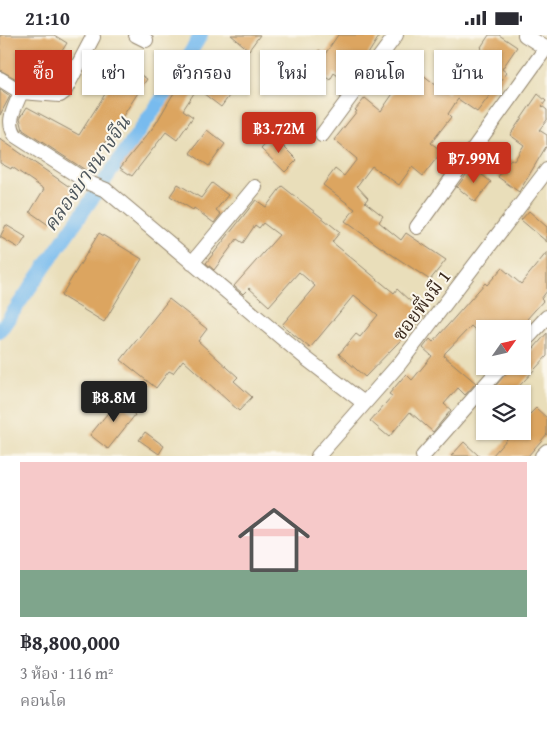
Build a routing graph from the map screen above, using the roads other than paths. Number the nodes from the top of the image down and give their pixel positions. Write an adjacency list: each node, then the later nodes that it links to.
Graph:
1 (396, 35): 9 (street)
2 (525, 35): 4 (street)
3 (93, 37): 5 (street)
4 (546, 49): 12 (street)
5 (72, 77)
6 (0, 79): 7 (street)
7 (15, 88)
8 (20, 95): 13 (street)
9 (322, 135)
10 (547, 170): 17 (street, ซอยพึ่งมี 1)
11 (255, 187): 13 (street)
12 (417, 227)
13 (192, 263): 17 (street)
14 (547, 317): 15 (street)
15 (531, 334)
16 (494, 375): 20 (street)
17 (364, 403): 19 (street, ซอยพึ่งมี 1)
18 (547, 451): 21 (street)
19 (318, 456)
20 (423, 456)
21 (542, 456)

